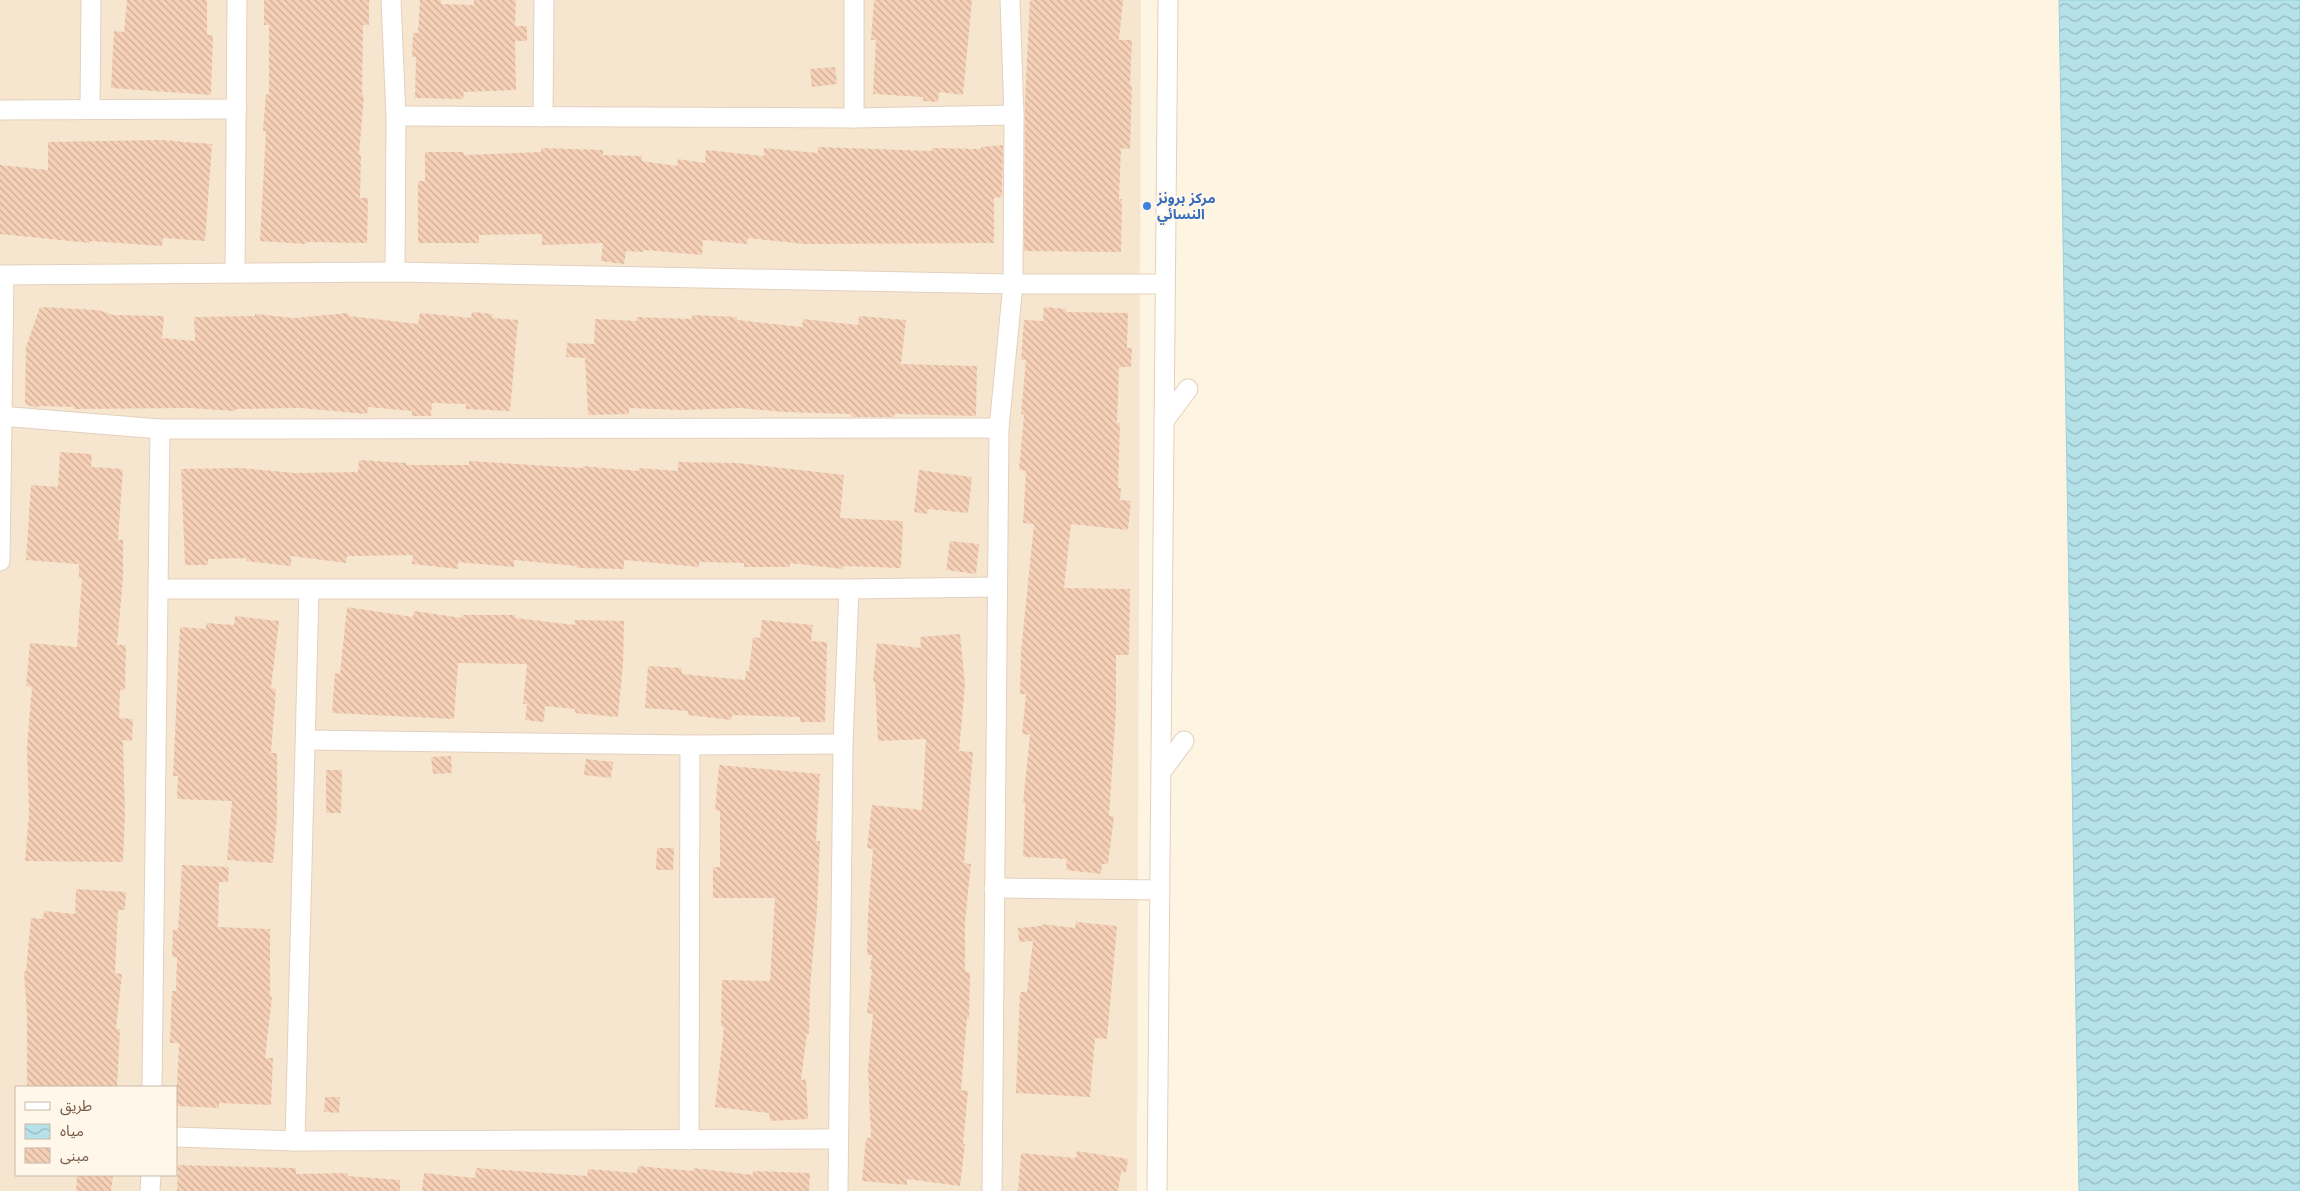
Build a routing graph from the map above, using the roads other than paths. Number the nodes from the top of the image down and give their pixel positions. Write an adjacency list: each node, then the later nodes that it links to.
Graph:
1 (91, 0): 8 (street)
2 (237, 0): 9 (street)
3 (392, 0): 12 (street)
4 (544, 0): 13 (street)
5 (854, 0): 14 (street)
6 (1010, 0): 11 (street)
7 (1168, 0): 19 (street)
8 (90, 108): 9 (street); 10 (street)
9 (237, 109): 16 (street)
10 (0, 110)
11 (1014, 115): 14 (street); 18 (street)
12 (396, 116): 13 (street); 15 (street)
13 (543, 116): 14 (street)
14 (854, 118)
15 (395, 272): 16 (street); 18 (street)
16 (235, 273): 17 (street)
17 (2, 275): 21 (street)
18 (1014, 284): 19 (street); 23 (street)
19 (1165, 284): 22 (street)
20 (1188, 389): 22 (street)
21 (1, 416): 24 (street); 25 (street)
22 (1164, 421): 34 (street)
23 (999, 428): 24 (street); 26 (street)
24 (160, 429): 27 (street)
25 (0, 561)
26 (996, 587): 28 (street); 35 (street)
27 (158, 588): 29 (street); 37 (street)
28 (849, 589): 29 (street); 32 (street)
29 (310, 590): 30 (street)
30 (306, 740): 33 (street); 41 (street)
31 (1184, 741): 34 (street)
32 (843, 744): 33 (street); 39 (street)
33 (690, 745): 40 (street)
34 (1161, 772): 36 (street)
35 (994, 888): 36 (street); 45 (street)
36 (1160, 890): 46 (street)
37 (152, 1086)
38 (178, 1138): 41 (street)
39 (837, 1139): 40 (street); 44 (street)
40 (689, 1140): 41 (street)
41 (295, 1141)
42 (151, 1176): 43 (street)
43 (150, 1191)
44 (838, 1191)
45 (992, 1191)
46 (1157, 1191)

